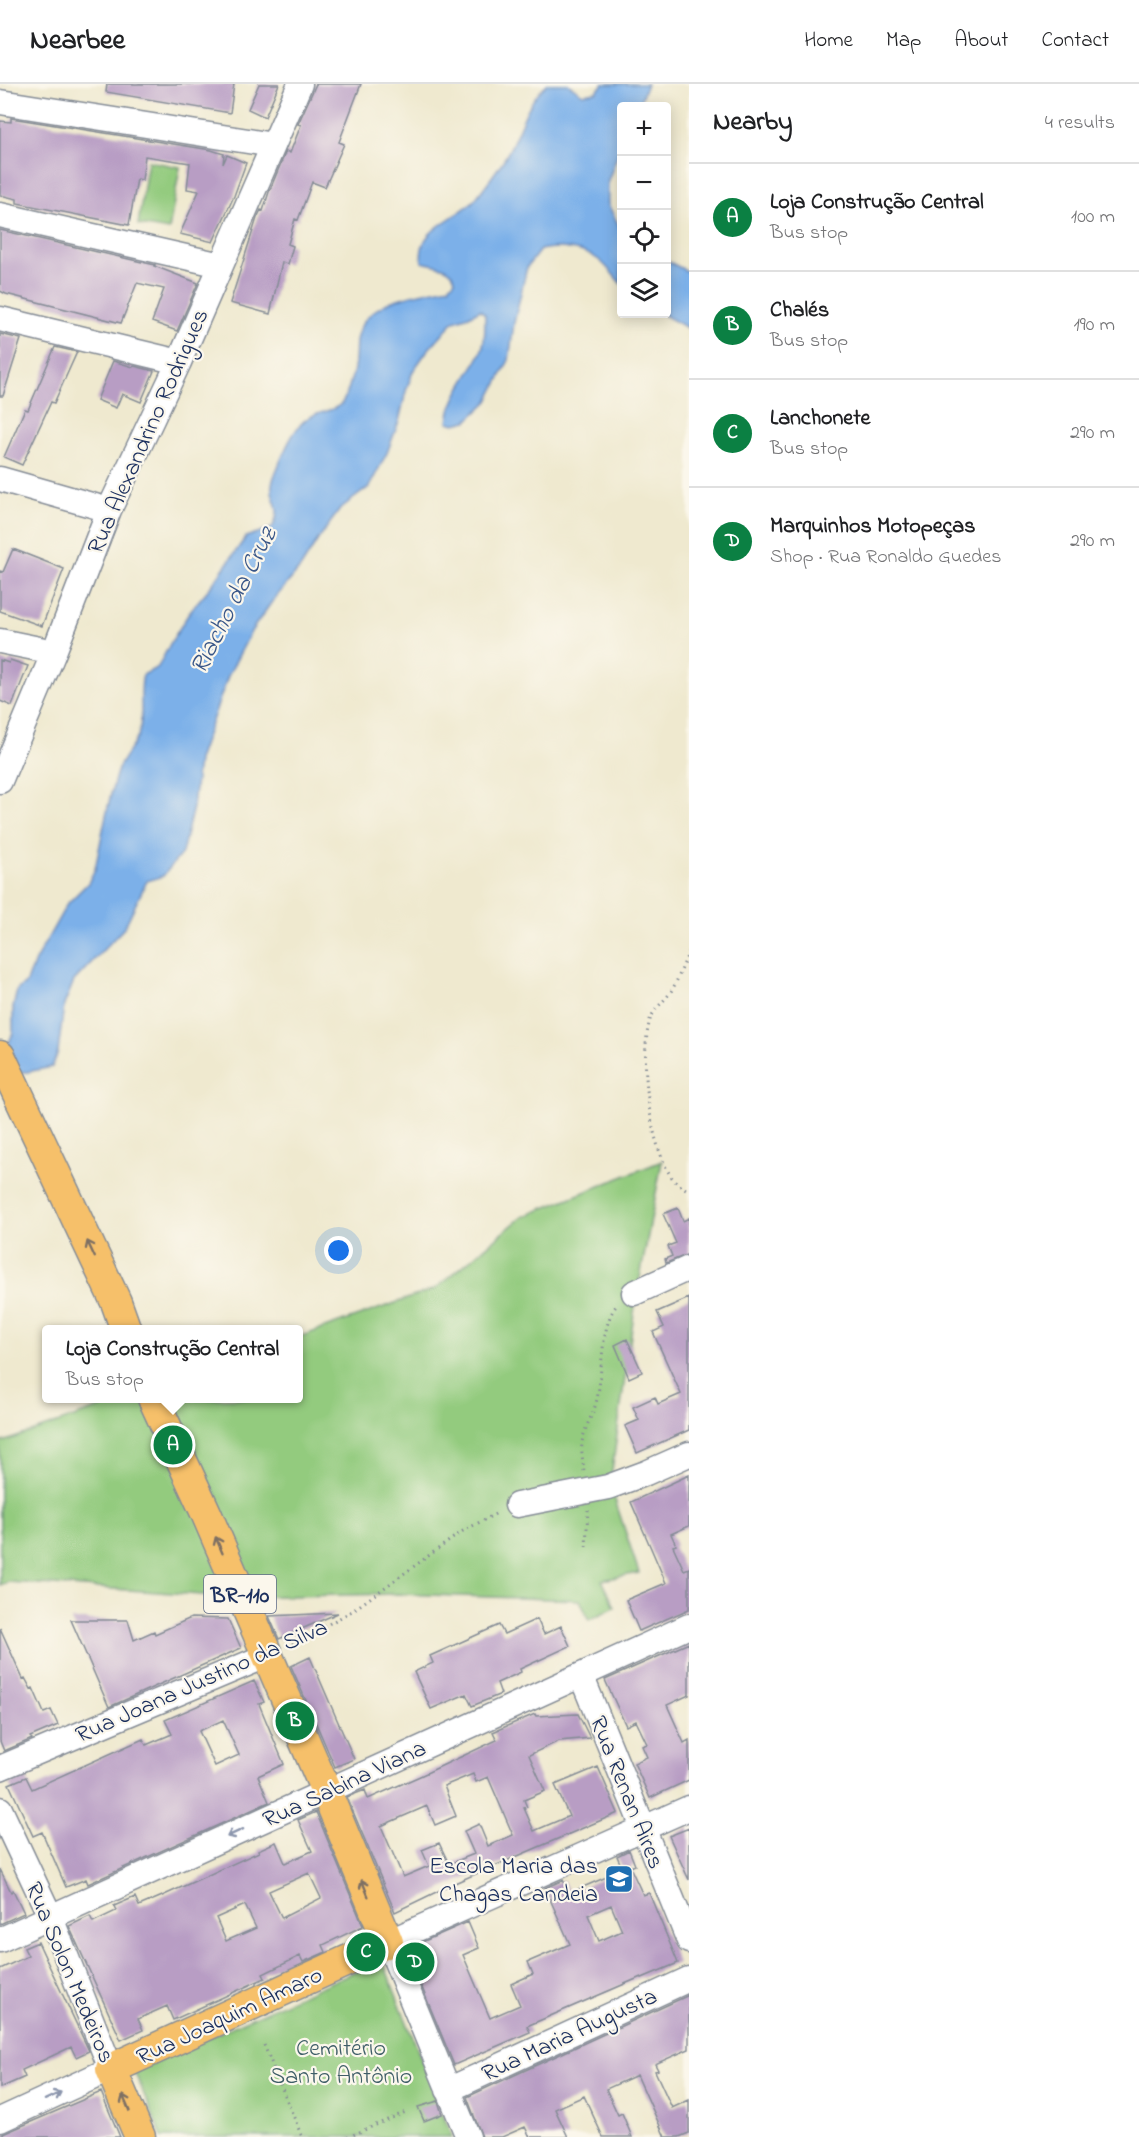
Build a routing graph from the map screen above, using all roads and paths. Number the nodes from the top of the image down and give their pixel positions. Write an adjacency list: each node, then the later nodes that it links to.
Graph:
1 (300, 84): 3 (street, Rua Alexandrino Rodrigues)
2 (0, 102): 3 (street)
3 (273, 145): 5 (street, Rua Alexandrino Rodrigues)
4 (0, 215): 5 (street)
5 (221, 265): 7 (street, Rua Alexandrino Rodrigues)
6 (0, 319): 7 (street)
7 (179, 362): 9 (street, Rua Alexandrino Rodrigues)
8 (0, 479): 9 (street)
9 (110, 510): 11 (street, Rua Alexandrino Rodrigues)
10 (0, 641): 11 (street)
11 (54, 652): 12 (street, Rua Alexandrino Rodrigues)
12 (0, 781)
13 (689, 952): 15 (path)
14 (0, 1056): 18 (main road, one-way to 14)
15 (689, 1191)
16 (689, 1268): 17 (street)
17 (634, 1293): 21 (path)
18 (125, 1325)
19 (155, 1403): 25 (main road, BR-110, one-way to 19)
20 (689, 1454): 21 (street)
21 (585, 1491): 22 (street); 23 (path)
22 (517, 1506): 25 (path, Rua Joana Justino da Silva)
23 (586, 1547)
24 (689, 1626): 26 (street, Rua Sabina Viana)
25 (266, 1656): 27 (street, Rua Joana Justino da Silva); 28 (main road, BR-110)
26 (581, 1675): 28 (street, Rua Sabina Viana); 31 (street, Rua Renan Aires)
27 (0, 1768)
28 (326, 1791): 32 (street, Rua Sabina Viana, one-way to 32); 35 (main road, BR-110, one-way to 28)
29 (689, 1808): 31 (street, Rua Joaquim Amaro)
30 (0, 1809): 32 (street, Rua Solon Medeiros)
31 (643, 1829): 34 (street, Rua Renan Aires); 35 (street, Rua Joaquim Amaro)
32 (51, 1918): 33 (street, Rua Sabina Viana); 38 (street, Rua Solon Medeiros)
33 (0, 1940)
34 (689, 1941)
35 (388, 1942): 38 (main road, Rua Joaquim Amaro); 39 (street, BR-110)
36 (689, 1979): 39 (street, Rua Maria Augusta)
37 (264, 2045): 43 (path)
38 (111, 2069): 41 (street, Rua Joaquim Amaro, one-way to 38); 42 (main road, Rua Solon Medeiros, one-way to 38)
39 (448, 2090): 45 (street, BR-110)
40 (408, 2111): 44 (path)
41 (0, 2120)
42 (140, 2137)
43 (302, 2137)
44 (348, 2137)
45 (468, 2137)

